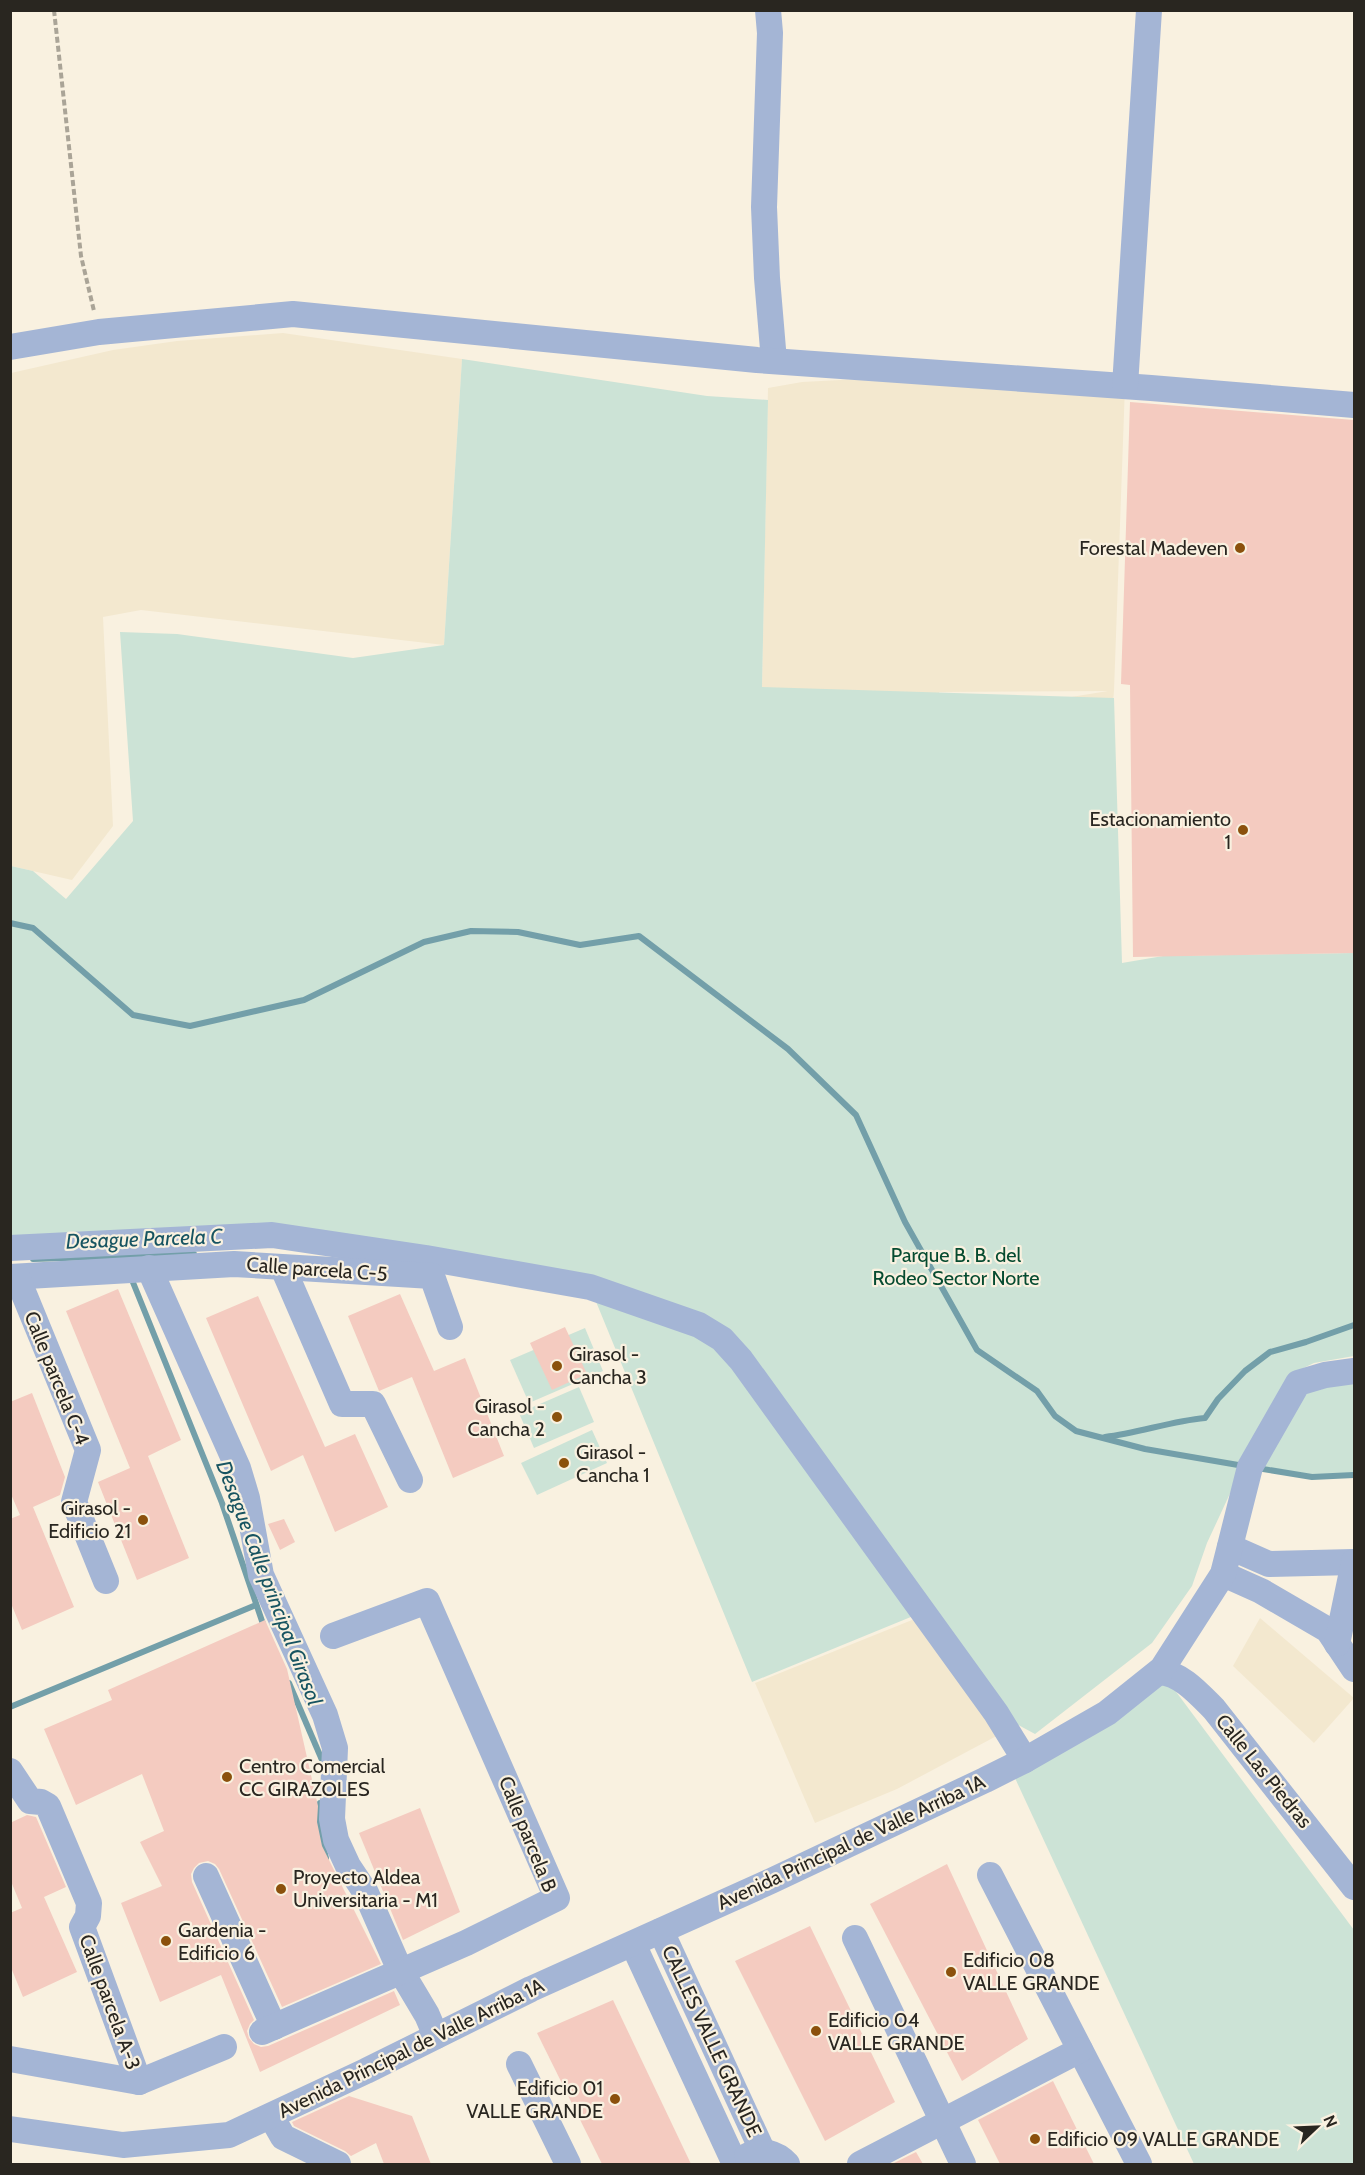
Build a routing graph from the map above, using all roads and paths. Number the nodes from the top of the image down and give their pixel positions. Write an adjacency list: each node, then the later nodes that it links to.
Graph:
1 (54, 10): 4 (path)
2 (768, 10): 6 (street)
3 (1149, 10): 7 (street)
4 (99, 332): 5 (street); 6 (street)
5 (10, 348)
6 (774, 361): 7 (street)
7 (1125, 386): 8 (street)
8 (1354, 405)
9 (10, 1248): 24 (street)
10 (149, 1268): 11 (street, Calle parcela C-5); 12 (street, Calle parcela C-5); 32 (street)
11 (284, 1268): 13 (street, Calle parcela C-5); 15 (street)
12 (14, 1277): 19 (street, Calle parcela C-4)
13 (450, 1327)
14 (1354, 1371): 16 (street, Avenida Principal de Valle Arriba 1A)
15 (410, 1480)
16 (1230, 1547): 17 (street); 18 (street, Avenida Principal de Valle Arriba 1A)
17 (1354, 1562): 21 (street)
18 (1223, 1574): 21 (street); 23 (street, Avenida Principal de Valle Arriba 1A)
19 (106, 1581)
20 (333, 1636): 32 (street, Calle parcela B)
21 (1337, 1644): 22 (street)
22 (1354, 1669)
23 (1159, 1672): 24 (street, Avenida Principal de Valle Arriba 1A); 28 (street, Calle Las Piedras)
24 (1025, 1760): 29 (street, Avenida Principal de Valle Arriba 1A)
25 (10, 1771): 38 (street, Calle parcela A-3)
26 (990, 1875): 35 (street)
27 (206, 1876): 32 (street, Calle parcela B)
28 (1354, 1887)
29 (661, 1931): 31 (street, Avenida Principal de Valle Arriba 1A); 42 (street, CALLES VALLE GRANDE)
30 (855, 1938): 40 (street)
31 (633, 1944): 33 (street, Avenida Principal de Valle Arriba 1A); 45 (street, CALLES VALLE GRANDE)
32 (401, 1971): 33 (street)
33 (436, 2036): 39 (street, Avenida Principal de Valle Arriba 1A)
34 (224, 2047): 38 (street)
35 (1080, 2050): 40 (street); 49 (street)
36 (10, 2059): 38 (street)
37 (519, 2064): 44 (street)
38 (139, 2082)
39 (271, 2116): 41 (street, Avenida Principal de Valle Arriba 1A); 43 (street)
40 (943, 2122): 47 (street); 48 (street)
41 (10, 2129)
42 (763, 2152): 45 (street, CALLES VALLE GRANDE); 46 (street, CALLES VALLE GRANDE)
43 (338, 2164)
44 (568, 2164)
45 (737, 2164)
46 (787, 2164)
47 (860, 2164)
48 (963, 2164)
49 (1139, 2164)

